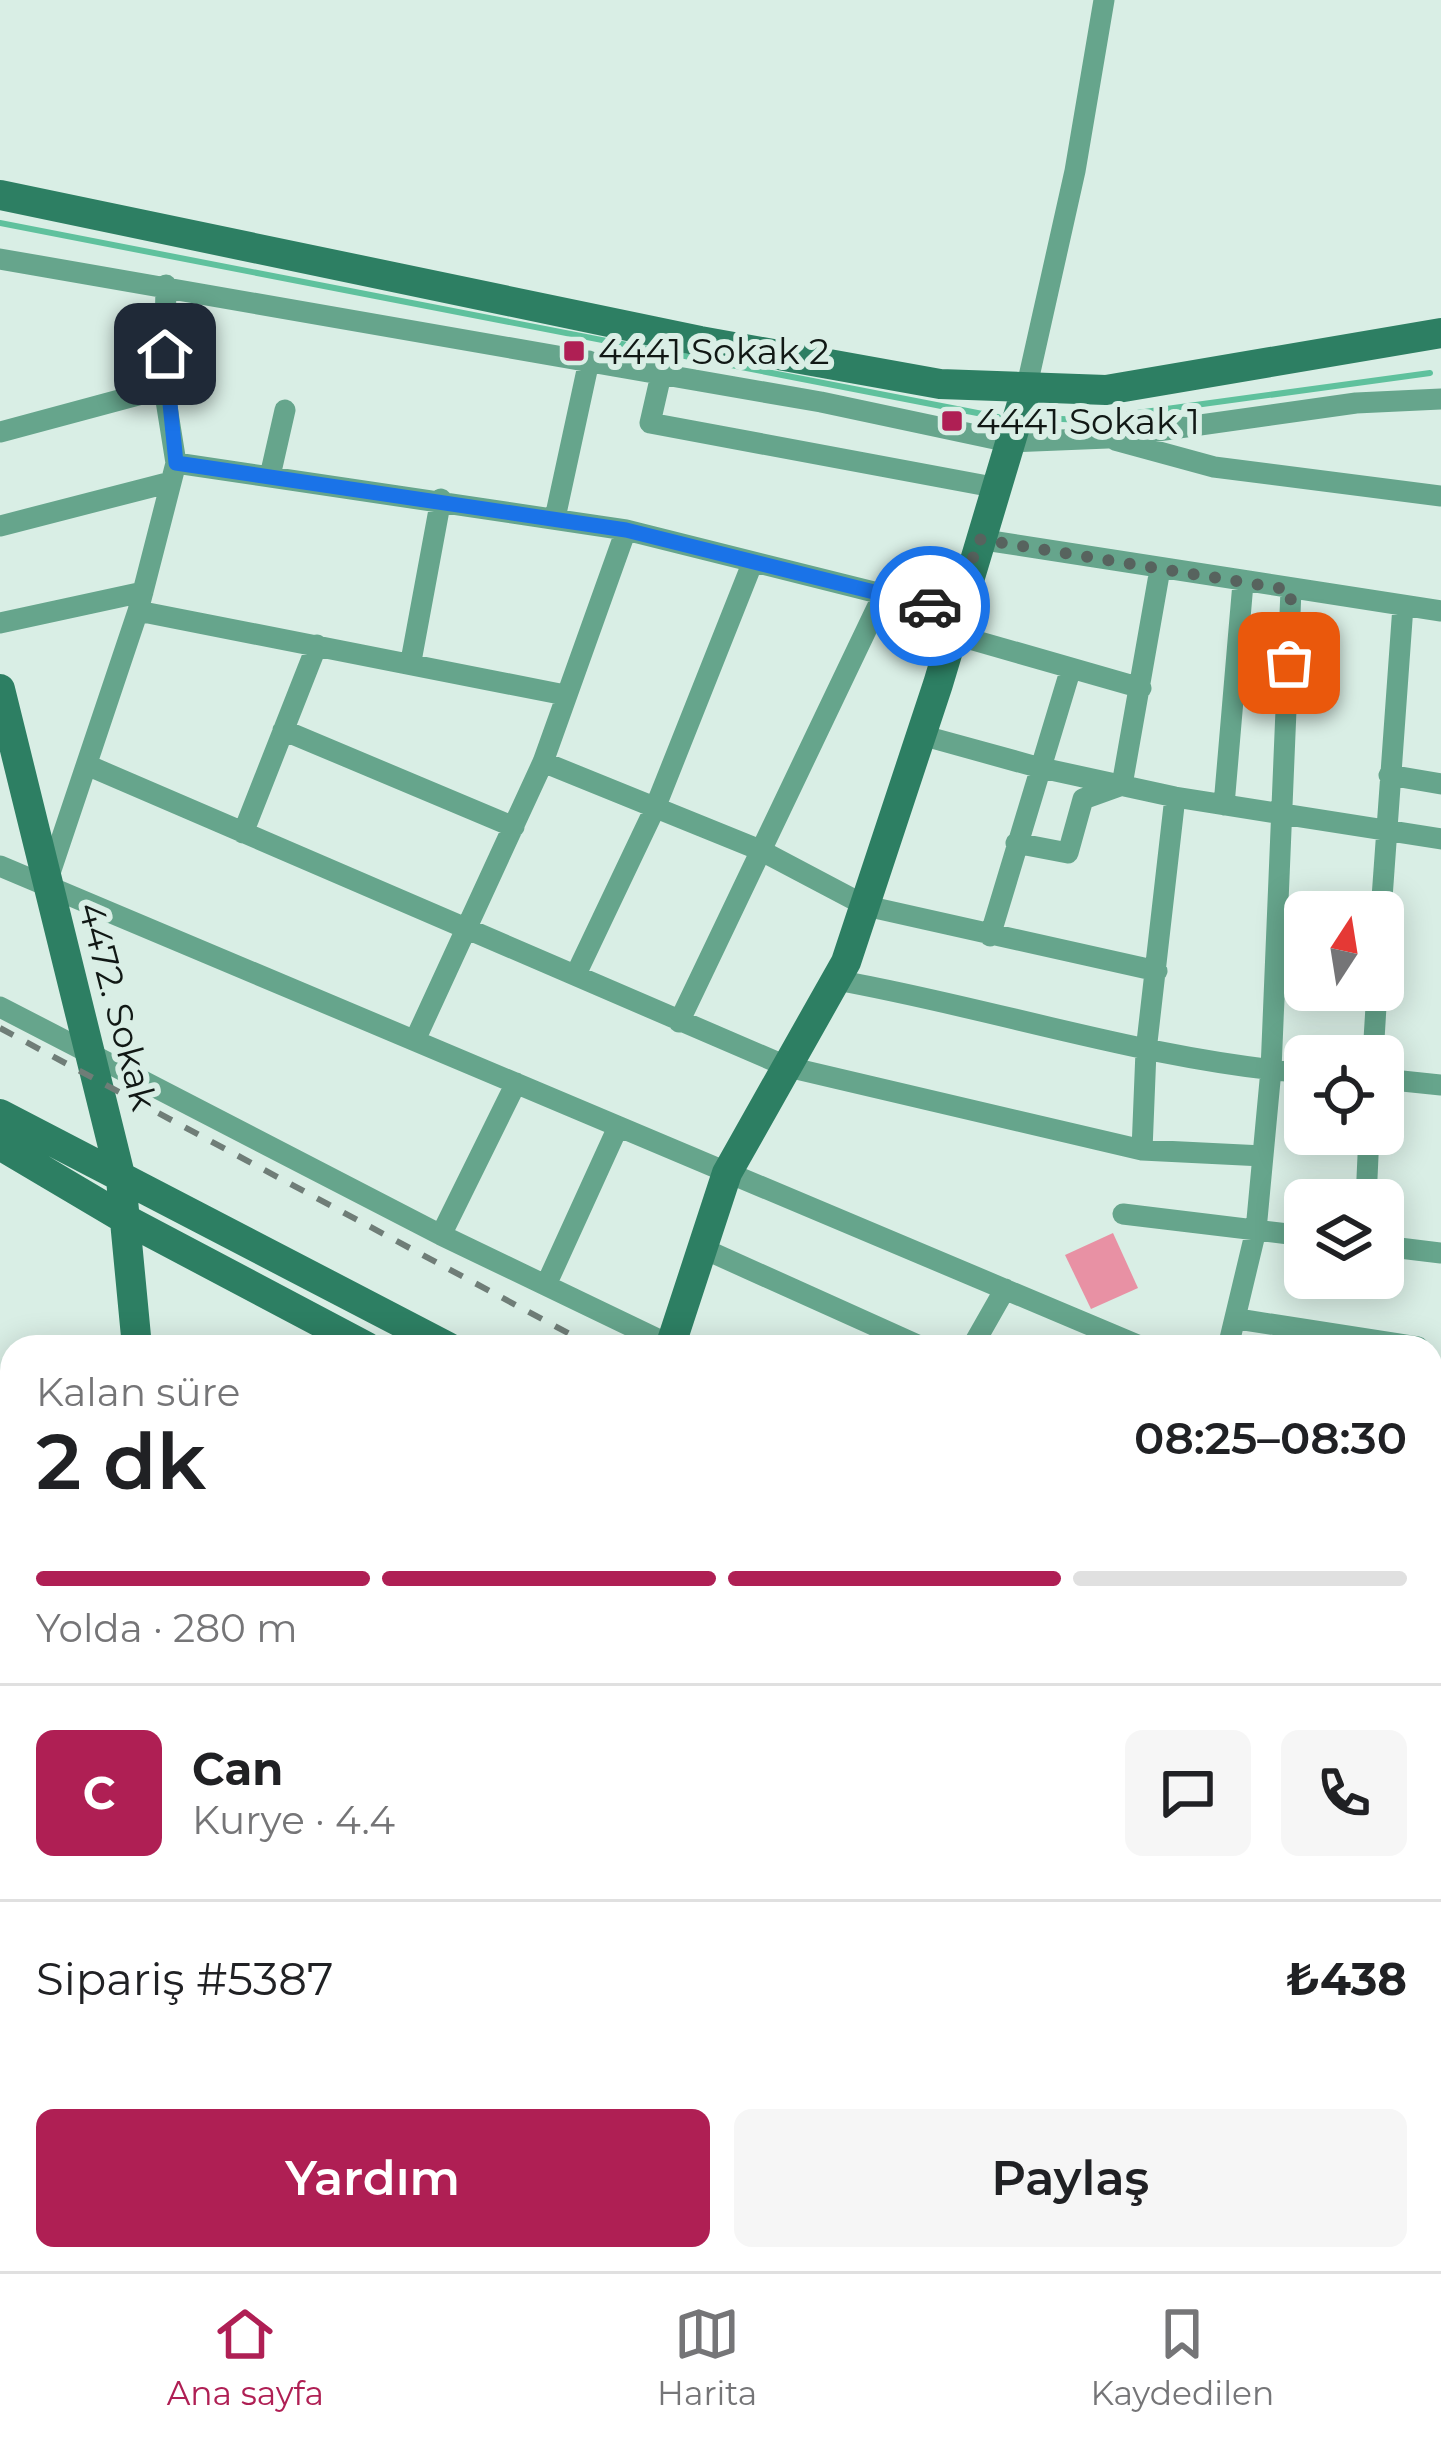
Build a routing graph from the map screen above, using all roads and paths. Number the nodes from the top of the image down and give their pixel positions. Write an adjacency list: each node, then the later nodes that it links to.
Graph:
1 (1104, 0): 9 (street)
2 (0, 195): 9 (street)
3 (0, 259): 4 (street)
4 (166, 284): 6 (street); 8 (street)
5 (1441, 333): 9 (street)
6 (590, 361): 7 (street); 20 (street)
7 (661, 375): 14 (street); 17 (street)
8 (164, 388): 12 (street); 15 (street)
9 (1026, 390): 14 (street)
10 (1441, 399): 13 (street)
11 (285, 410): 16 (street)
12 (0, 432)
13 (1108, 439): 14 (street); 18 (street)
14 (1009, 442): 17 (street)
15 (173, 472): 16 (street); 21 (street); 29 (street)
16 (270, 476): 19 (street)
17 (994, 488): 23 (street)
18 (1441, 496)
19 (441, 499): 20 (street); 35 (street)
20 (555, 518): 22 (street)
21 (0, 526)
22 (626, 530): 24 (street); 39 (street)
23 (978, 539): 25 (street); 33 (street)
24 (752, 563): 28 (street); 50 (street)
25 (1160, 569): 26 (street); 37 (street)
26 (1243, 583): 27 (street); 49 (street)
27 (1291, 590): 30 (street); 51 (street)
28 (883, 595): 33 (street); 57 (street)
29 (140, 602): 32 (street); 34 (street); 43 (street)
30 (1403, 606): 31 (street); 45 (street)
31 (1441, 611)
32 (0, 623)
33 (955, 623): 36 (street); 41 (street)
34 (317, 645): 35 (street); 40 (street)
35 (411, 662): 39 (street)
36 (1071, 668): 37 (street); 44 (street)
37 (1141, 688): 47 (street)
38 (0, 689): 59 (street, 4472. Sokak)
39 (565, 695): 42 (street)
40 (284, 730): 52 (street); 54 (street)
41 (921, 735): 44 (street); 61 (street)
42 (543, 762): 50 (street); 52 (street)
43 (87, 765): 54 (street); 59 (street)
44 (1037, 767): 47 (street); 56 (street)
45 (1388, 775): 46 (street); 53 (street)
46 (1441, 784)
47 (1122, 785): 48 (street); 56 (street)
48 (1175, 797): 49 (street); 64 (street)
49 (1224, 806): 51 (street)
50 (655, 808): 57 (street); 65 (street)
51 (1282, 817): 53 (street); 73 (street)
52 (514, 826): 62 (street)
53 (1386, 829): 55 (street); 60 (street)
54 (243, 833): 62 (street)
55 (1441, 839)
56 (1016, 843): 63 (street)
57 (760, 850): 61 (street); 68 (street)
58 (0, 866): 59 (street)
59 (46, 885): 69 (street); 71 (street, 4472. Sokak)
60 (1383, 891)
61 (866, 906): 63 (street); 66 (street)
62 (469, 928): 65 (street); 69 (street)
63 (990, 936): 64 (street)
64 (1157, 971): 70 (street)
65 (577, 972): 68 (street)
66 (836, 980): 70 (street); 72 (street)
67 (0, 1007): 71 (street)
68 (679, 1022): 72 (street)
69 (415, 1040): 76 (street)
70 (1146, 1051): 73 (street); 81 (street)
71 (93, 1055): 84 (street, 4472. Sokak); 89 (street)
72 (788, 1067): 81 (street); 83 (street)
73 (1271, 1070): 74 (street); 82 (street)
74 (1284, 1071)
75 (1404, 1081): 77 (street)
76 (516, 1083): 79 (street); 89 (street)
77 (1441, 1084)
78 (0, 1114): 84 (street)
79 (618, 1127): 83 (street); 93 (street)
80 (0, 1145): 86 (street)
81 (1142, 1150): 82 (street)
82 (1263, 1156): 87 (street)
83 (727, 1173): 90 (street); 94 (street)
84 (121, 1179): 86 (street, 4472. Sokak); 98 (street)
85 (1123, 1214): 87 (street)
86 (125, 1220): 96 (street, 4472. Sokak); 97 (street)
87 (1256, 1230): 88 (street); 95 (street)
88 (1284, 1233)
89 (441, 1235): 93 (street)
90 (702, 1248): 100 (street); 101 (street)
91 (1404, 1249): 92 (street)
92 (1441, 1253)
93 (546, 1286): 99 (street)
94 (1005, 1289): 102 (street); 103 (street)
95 (1238, 1318): 104 (street); 105 (street)
96 (136, 1335)
97 (344, 1335)
98 (425, 1335)
99 (646, 1335)
100 (675, 1335)
101 (895, 1335)
102 (979, 1335)
103 (1100, 1335)
104 (1232, 1335)
105 (1344, 1335)

